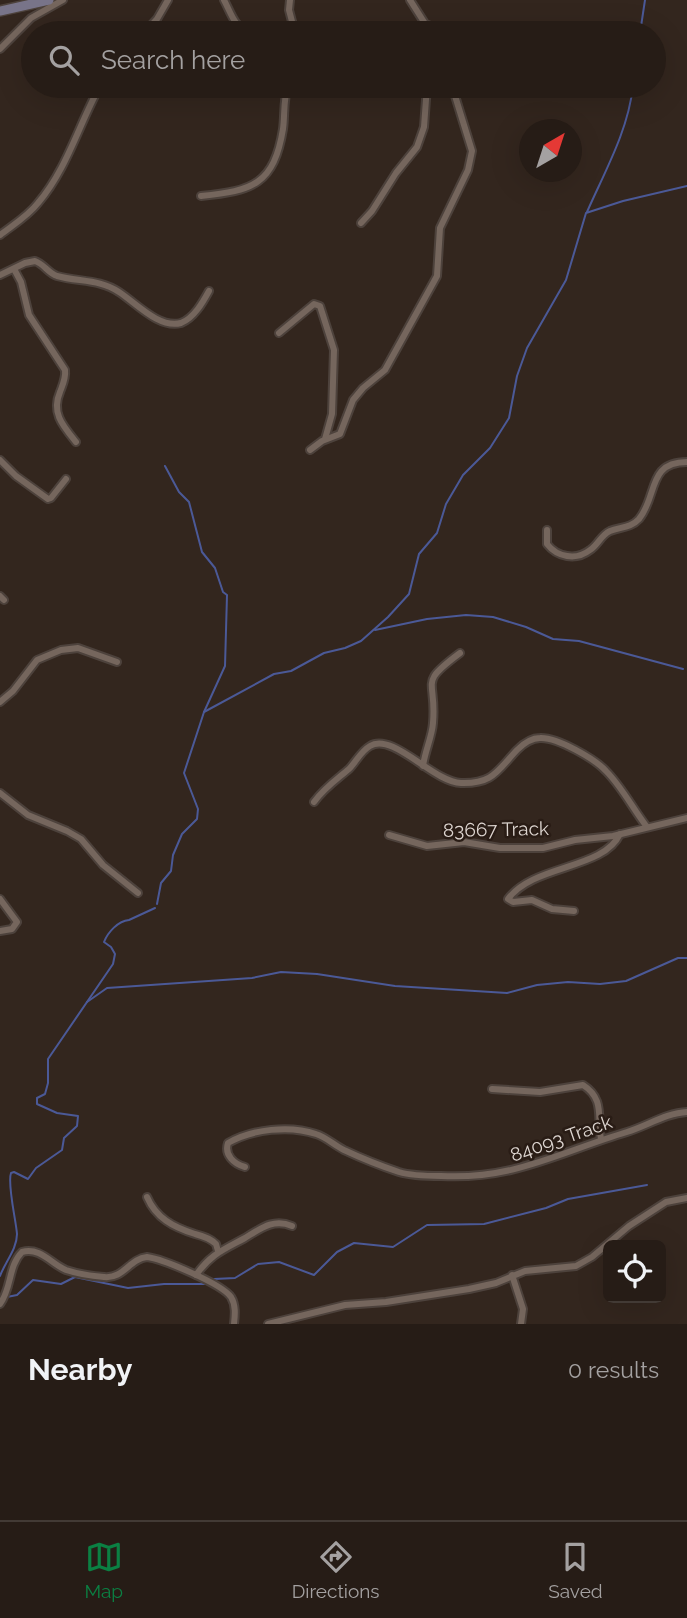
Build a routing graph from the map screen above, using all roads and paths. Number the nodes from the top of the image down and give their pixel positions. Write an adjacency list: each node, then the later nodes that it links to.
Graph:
1 (48, 0): 7 (street)
2 (63, 0): 8 (street)
3 (168, 0): 9 (street)
4 (224, 0): 10 (street)
5 (290, 0): 11 (street)
6 (410, 0): 12 (street)
7 (0, 11)
8 (28, 21)
9 (155, 21)
10 (234, 21)
11 (292, 21)
12 (425, 21)
13 (21, 28): 14 (street)
14 (0, 50)
15 (94, 98): 21 (street)
16 (287, 98): 19 (street)
17 (426, 98): 20 (street)
18 (456, 98): 26 (street)
19 (201, 196)
20 (361, 223)
21 (0, 235)
22 (14, 269): 23 (street); 24 (street); 27 (street)
23 (0, 275)
24 (209, 291)
25 (278, 333): 26 (street)
26 (326, 439): 28 (street)
27 (76, 442)
28 (310, 450)
29 (0, 460): 31 (street)
30 (687, 462): 32 (street)
31 (66, 479)
32 (547, 530)
33 (460, 653): 36 (street)
34 (117, 662): 35 (street)
35 (0, 702)
36 (423, 766): 38 (street); 40 (street)
37 (0, 793): 43 (street)
38 (314, 802)
39 (687, 818): 40 (street, 83667 Track)
40 (647, 827): 41 (street, 83667 Track)
41 (620, 834): 42 (street, 83667 Track); 45 (street)
42 (389, 835)
43 (138, 893)
44 (0, 899): 46 (street)
45 (574, 911)
46 (0, 931)
47 (492, 1089): 49 (street)
48 (687, 1112): 49 (street, 84093 Track)
49 (601, 1139): 50 (street, 84093 Track)
50 (245, 1167)
51 (147, 1196): 54 (street)
52 (687, 1198): 56 (street)
53 (292, 1226): 54 (street)
54 (218, 1251): 55 (street)
55 (196, 1275): 57 (street); 58 (street)
56 (512, 1275): 59 (street); 60 (street)
57 (0, 1304)
58 (234, 1324)
59 (268, 1324)
60 (521, 1324)

